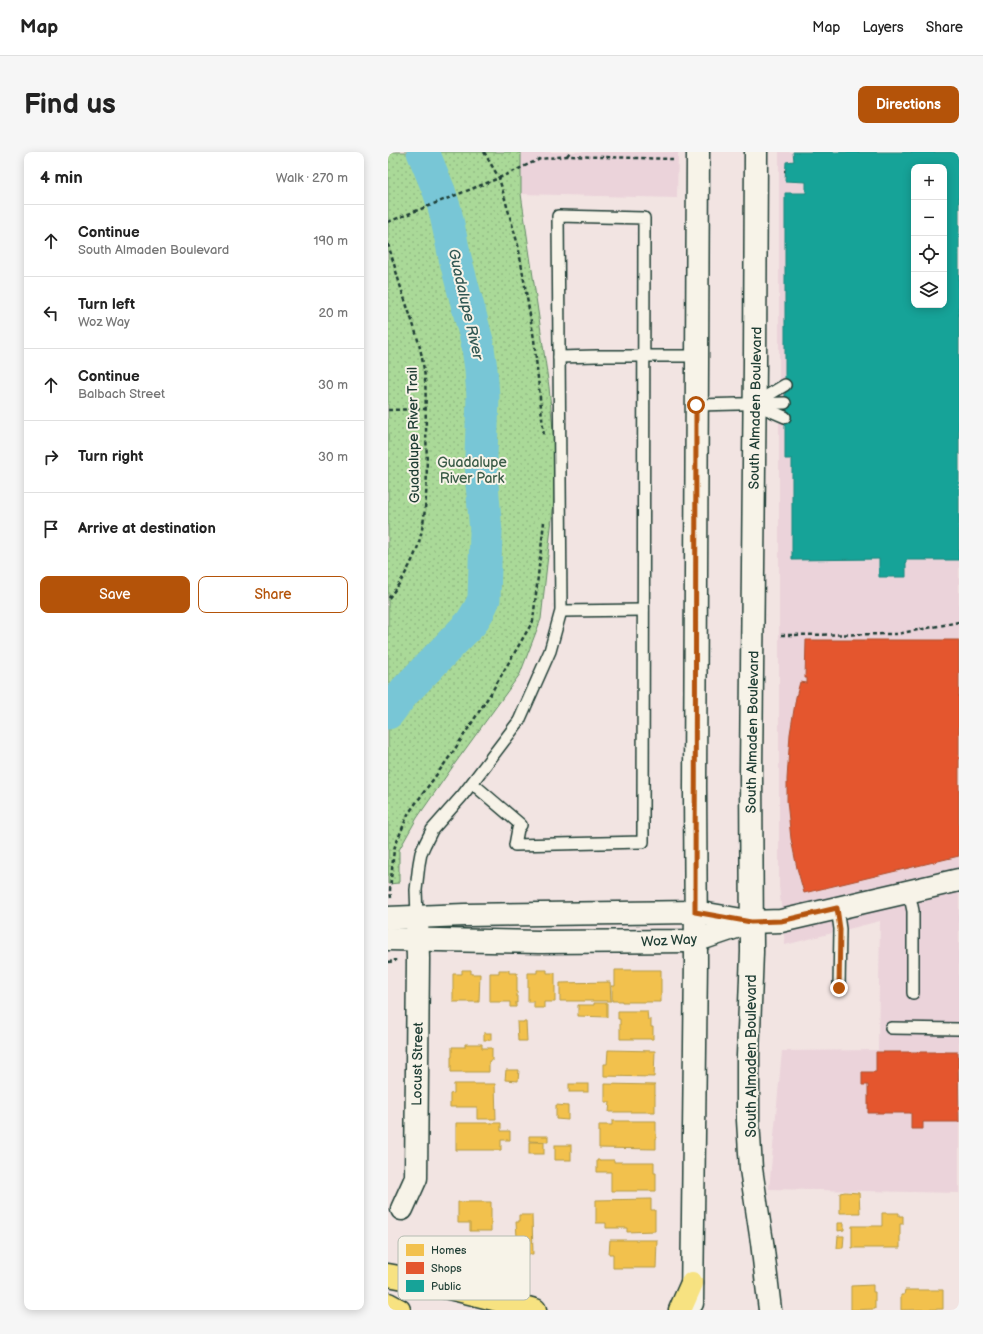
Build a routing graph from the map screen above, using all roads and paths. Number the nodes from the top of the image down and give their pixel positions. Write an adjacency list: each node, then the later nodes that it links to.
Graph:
1 (484, 152): 7 (path)
2 (570, 152): 5 (path)
3 (698, 152): 11 (main road)
4 (756, 152): 15 (main road, South Almaden Boulevard)
5 (567, 156): 6 (path); 7 (path)
6 (673, 159)
7 (498, 178): 8 (path); 20 (path)
8 (388, 222)
9 (388, 244): 17 (path, Guadalupe River Trail)
10 (644, 355): 11 (lane); 12 (lane); 12 (lane); 23 (lane)
11 (697, 356): 16 (main road)
12 (559, 357): 24 (lane)
13 (785, 385): 15 (lane)
14 (784, 403): 15 (lane)
15 (755, 404): 16 (lane); 19 (lane); 34 (main road, South Almaden Boulevard)
16 (696, 405): 31 (main road)
17 (426, 409): 18 (path); 22 (path, Guadalupe River Trail)
18 (388, 410)
19 (784, 417)
20 (544, 439)
21 (545, 516): 33 (path)
22 (388, 598)
23 (643, 610): 24 (lane); 27 (lane)
24 (562, 611): 27 (lane)
25 (959, 622): 26 (path)
26 (781, 635)
27 (472, 783): 32 (lane)
28 (959, 880): 29 (main road)
29 (909, 892): 30 (main road); 40 (lane)
30 (837, 908): 34 (main road); 39 (lane)
31 (695, 912): 32 (main road, Woz Way); 34 (main road, Woz Way); 37 (main road)
32 (417, 916): 33 (main road, Woz Way); 36 (main road, Locust Street)
33 (391, 918)
34 (751, 922): 37 (main road, Woz Way); 55 (main road, South Almaden Boulevard)
35 (391, 939): 36 (main road, Woz Way); 38 (path)
36 (418, 939): 37 (main road, Woz Way); 43 (main road, Locust Street)
37 (695, 941): 46 (main road)
38 (388, 962)
39 (839, 988)
40 (913, 993)
41 (891, 1028): 42 (lane)
42 (959, 1029)
43 (402, 1209)
44 (388, 1275): 45 (highway)
45 (398, 1277)
46 (692, 1283): 53 (highway); 54 (main road)
47 (492, 1300): 51 (highway)
48 (499, 1300): 52 (highway)
49 (388, 1304): 50 (highway)
50 (399, 1310)
51 (518, 1310)
52 (535, 1310)
53 (680, 1310)
54 (692, 1310)
55 (770, 1310)

